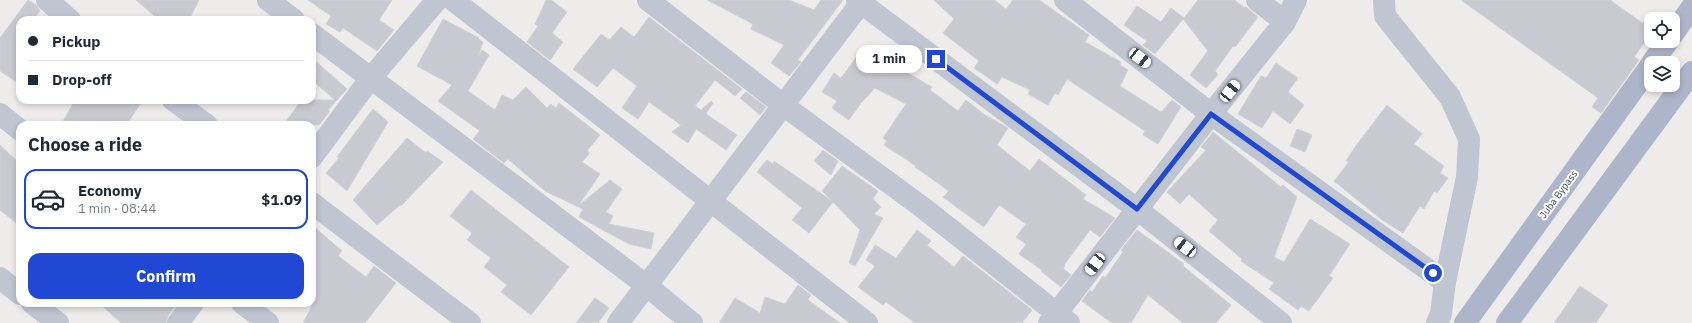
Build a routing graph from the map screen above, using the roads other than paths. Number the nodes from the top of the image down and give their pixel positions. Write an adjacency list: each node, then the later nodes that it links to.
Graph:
1 (47, 0): 12 (street)
2 (268, 0): 13 (street)
3 (437, 0): 18 (street)
4 (453, 0): 27 (street)
5 (648, 0): 21 (street)
6 (1065, 0): 23 (street)
7 (1257, 0): 14 (street)
8 (1296, 0): 14 (street)
9 (1384, 0): 31 (street)
10 (860, 1): 21 (street); 29 (street)
11 (1692, 7): 15 (main road)
12 (65, 16)
13 (289, 16)
14 (1285, 22): 23 (street)
15 (1680, 24)
16 (316, 37): 18 (street)
17 (1644, 75): 47 (main road, Juba Bypass)
18 (370, 79): 26 (street); 32 (street)
19 (1690, 79): 48 (main road)
20 (178, 104): 24 (street)
21 (783, 105): 27 (street); 37 (street)
22 (0, 114): 25 (street)
23 (1211, 114): 29 (street); 31 (street)
24 (202, 121)
25 (16, 127)
26 (316, 152)
27 (710, 201): 32 (street); 44 (street)
28 (316, 205): 41 (street)
29 (1137, 209): 37 (street); 45 (street)
30 (0, 278): 33 (street)
31 (1445, 282): 46 (street)
32 (646, 285): 42 (street); 43 (street)
33 (16, 291)
34 (37, 307): 38 (street)
35 (190, 307): 39 (street)
36 (247, 307): 40 (street)
37 (1058, 320)
38 (58, 323)
39 (178, 323)
40 (268, 323)
41 (470, 323)
42 (618, 323)
43 (692, 323)
44 (868, 323)
45 (1281, 323)
46 (1437, 323)
47 (1466, 323)
48 (1507, 323)

